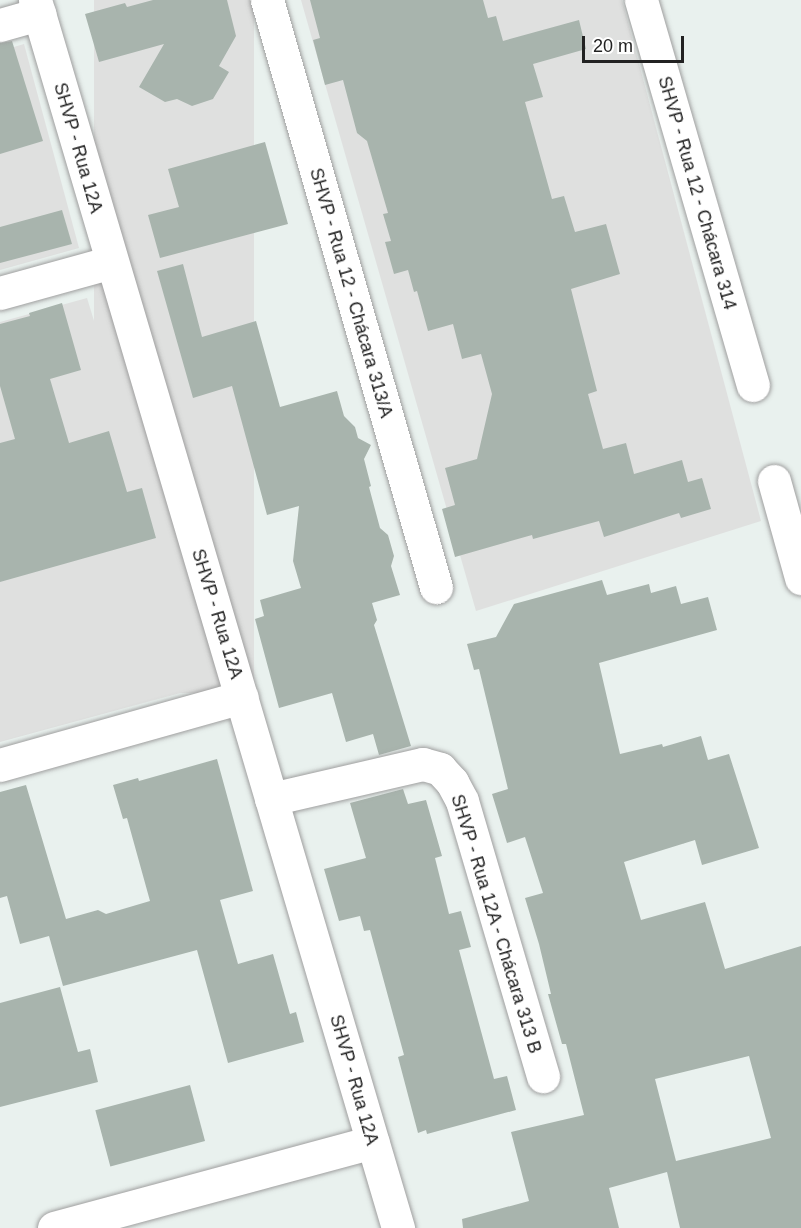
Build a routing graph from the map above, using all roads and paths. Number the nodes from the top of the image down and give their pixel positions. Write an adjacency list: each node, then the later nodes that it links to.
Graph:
1 (267, 0): 10 (street, SHVP - Rua 12 - Chácara 313/A)
2 (641, 0): 7 (street, SHVP - Rua 12 - Chácara 314)
3 (37, 7): 4 (street); 5 (street, SHVP - Rua 12A)
4 (0, 25)
5 (112, 262): 6 (street); 11 (street, SHVP - Rua 12A)
6 (0, 293)
7 (753, 385)
8 (774, 481): 9 (street)
9 (801, 578)
10 (435, 587)
11 (242, 697): 12 (street); 13 (street, SHVP - Rua 12A)
12 (0, 765)
13 (272, 799): 14 (street, SHVP - Rua 12A - Chácara 313 B); 15 (street, SHVP - Rua 12A)
14 (543, 1076)
15 (373, 1142): 16 (street); 17 (street, SHVP - Rua 12A)
16 (54, 1228)
17 (398, 1228)

